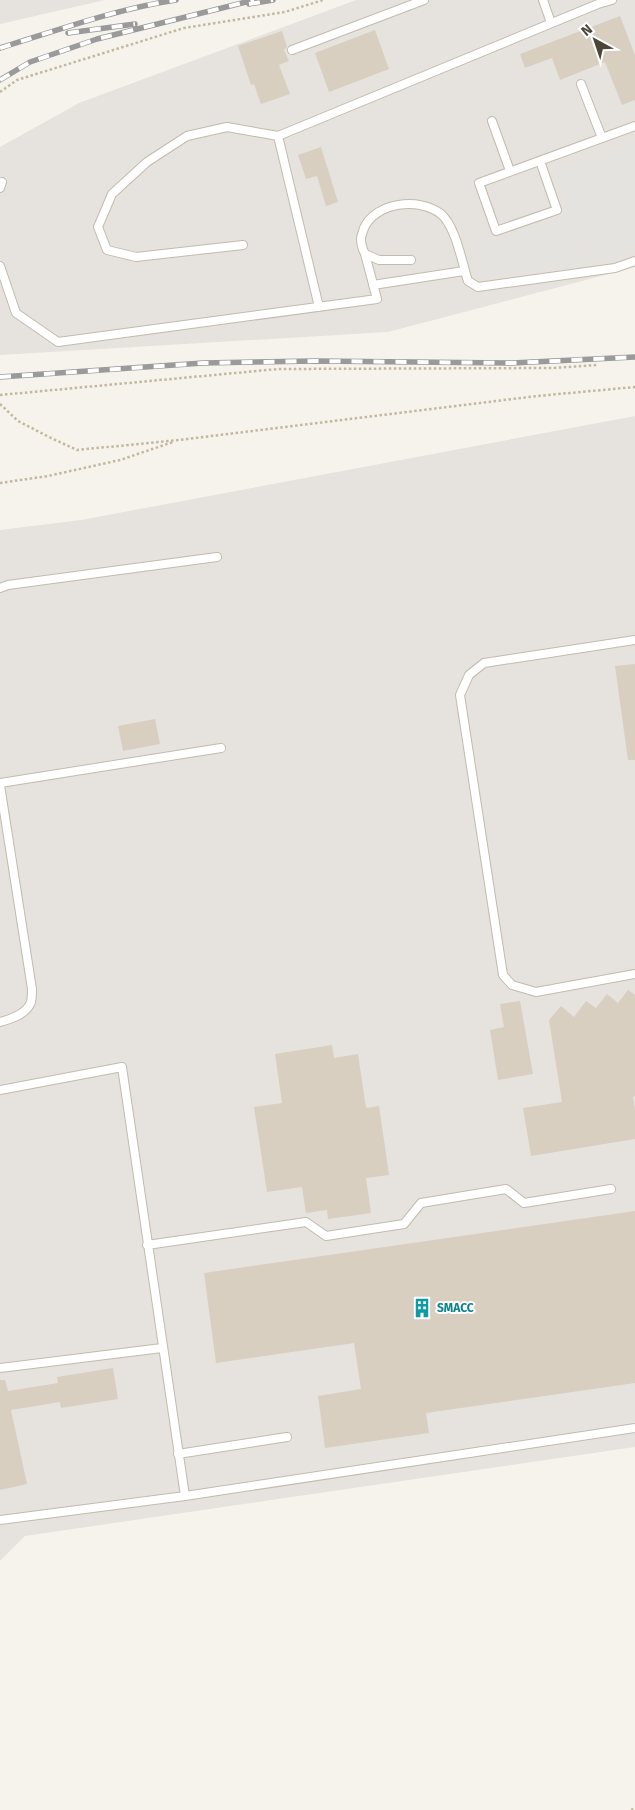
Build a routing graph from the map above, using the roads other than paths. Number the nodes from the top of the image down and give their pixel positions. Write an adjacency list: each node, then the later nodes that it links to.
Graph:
1 (424, 0): 5 (lane)
2 (543, 0): 4 (lane)
3 (612, 0): 4 (lane)
4 (551, 23): 9 (lane)
5 (292, 50)
6 (581, 84): 10 (lane)
7 (492, 121): 12 (lane)
8 (635, 126): 10 (lane)
9 (278, 136): 13 (lane); 20 (lane)
10 (602, 138): 11 (lane)
11 (540, 161): 12 (lane); 12 (lane)
12 (510, 171)
13 (243, 245)
14 (364, 254): 15 (lane); 18 (lane); 19 (lane)
15 (411, 260)
16 (635, 260): 18 (lane)
17 (0, 266): 20 (lane)
18 (464, 271): 19 (lane)
19 (373, 286): 20 (lane)
20 (319, 307)
21 (217, 557): 22 (lane)
22 (0, 588)
23 (635, 640): 26 (lane)
24 (221, 748): 25 (lane)
25 (0, 784): 27 (lane)
26 (635, 974)
27 (0, 1022)
28 (0, 1090): 30 (lane)
29 (611, 1189): 30 (lane)
30 (148, 1245): 31 (lane)
31 (162, 1348): 32 (lane); 35 (lane)
32 (0, 1368)
33 (635, 1428): 36 (lane)
34 (287, 1437): 35 (lane)
35 (178, 1454): 36 (lane)
36 (184, 1496): 37 (lane)
37 (0, 1520)

